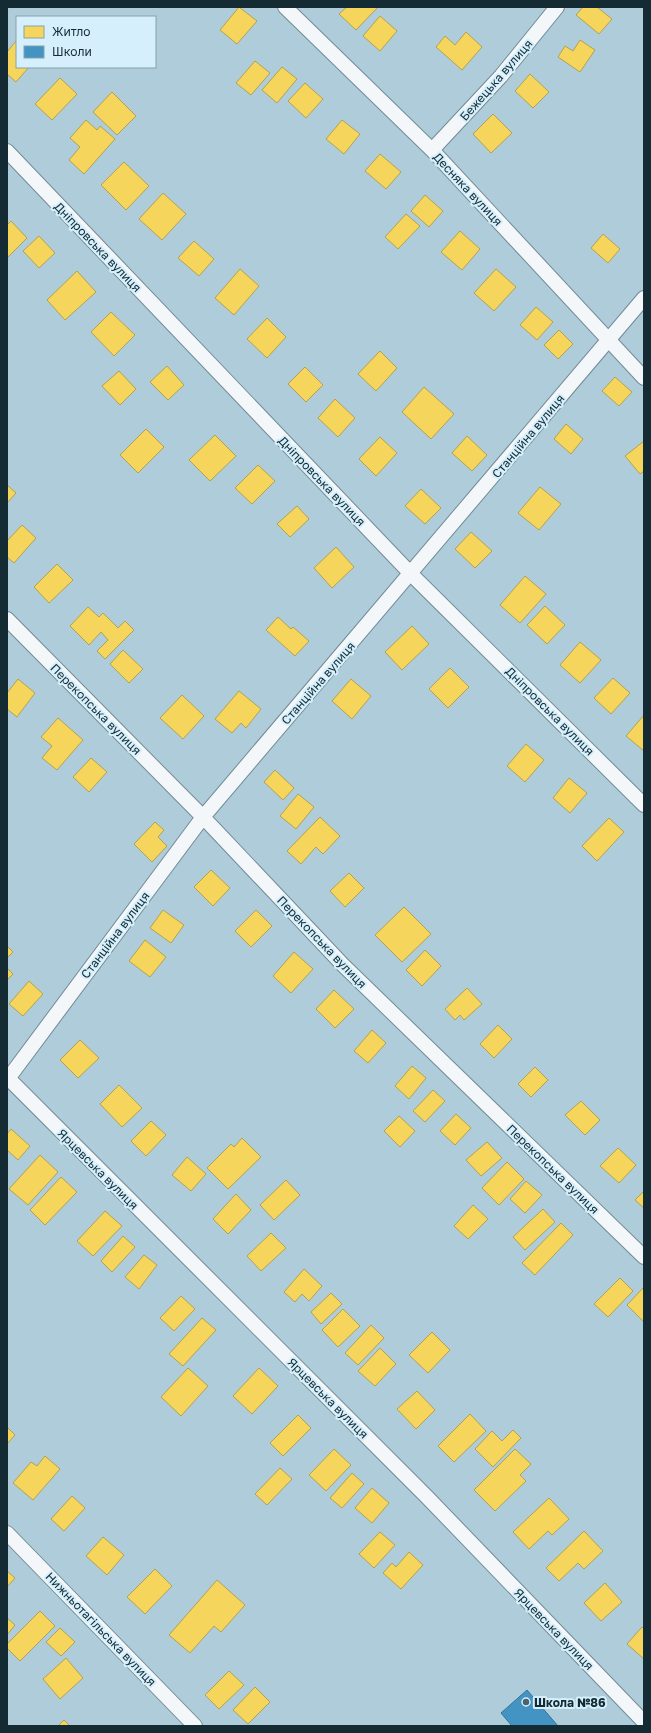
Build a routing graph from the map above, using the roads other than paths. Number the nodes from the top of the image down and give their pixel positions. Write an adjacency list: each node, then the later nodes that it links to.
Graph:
1 (285, 7): 3 (street, Десняка вулиця)
2 (557, 7): 3 (street, Бежецька вулиця)
3 (432, 150): 6 (street, Десняка вулиця)
4 (7, 151): 8 (street, Дніпровська вулиця)
5 (644, 298): 6 (street, Станційна вулиця)
6 (608, 340): 7 (street, Десняка вулиця); 8 (street, Станційна вулиця)
7 (644, 378)
8 (411, 574): 10 (street, Дніпровська вулиця); 11 (street, Станційна вулиця)
9 (7, 619): 11 (street, Перекопська вулиця)
10 (644, 805)
11 (203, 817): 12 (street, Станційна вулиця); 13 (street, Перекопська вулиця)
12 (7, 1078): 15 (street, Ярцевська вулиця)
13 (644, 1257)
14 (7, 1533): 16 (street, Нижньотагільська вулиця)
15 (644, 1722)
16 (194, 1726)

